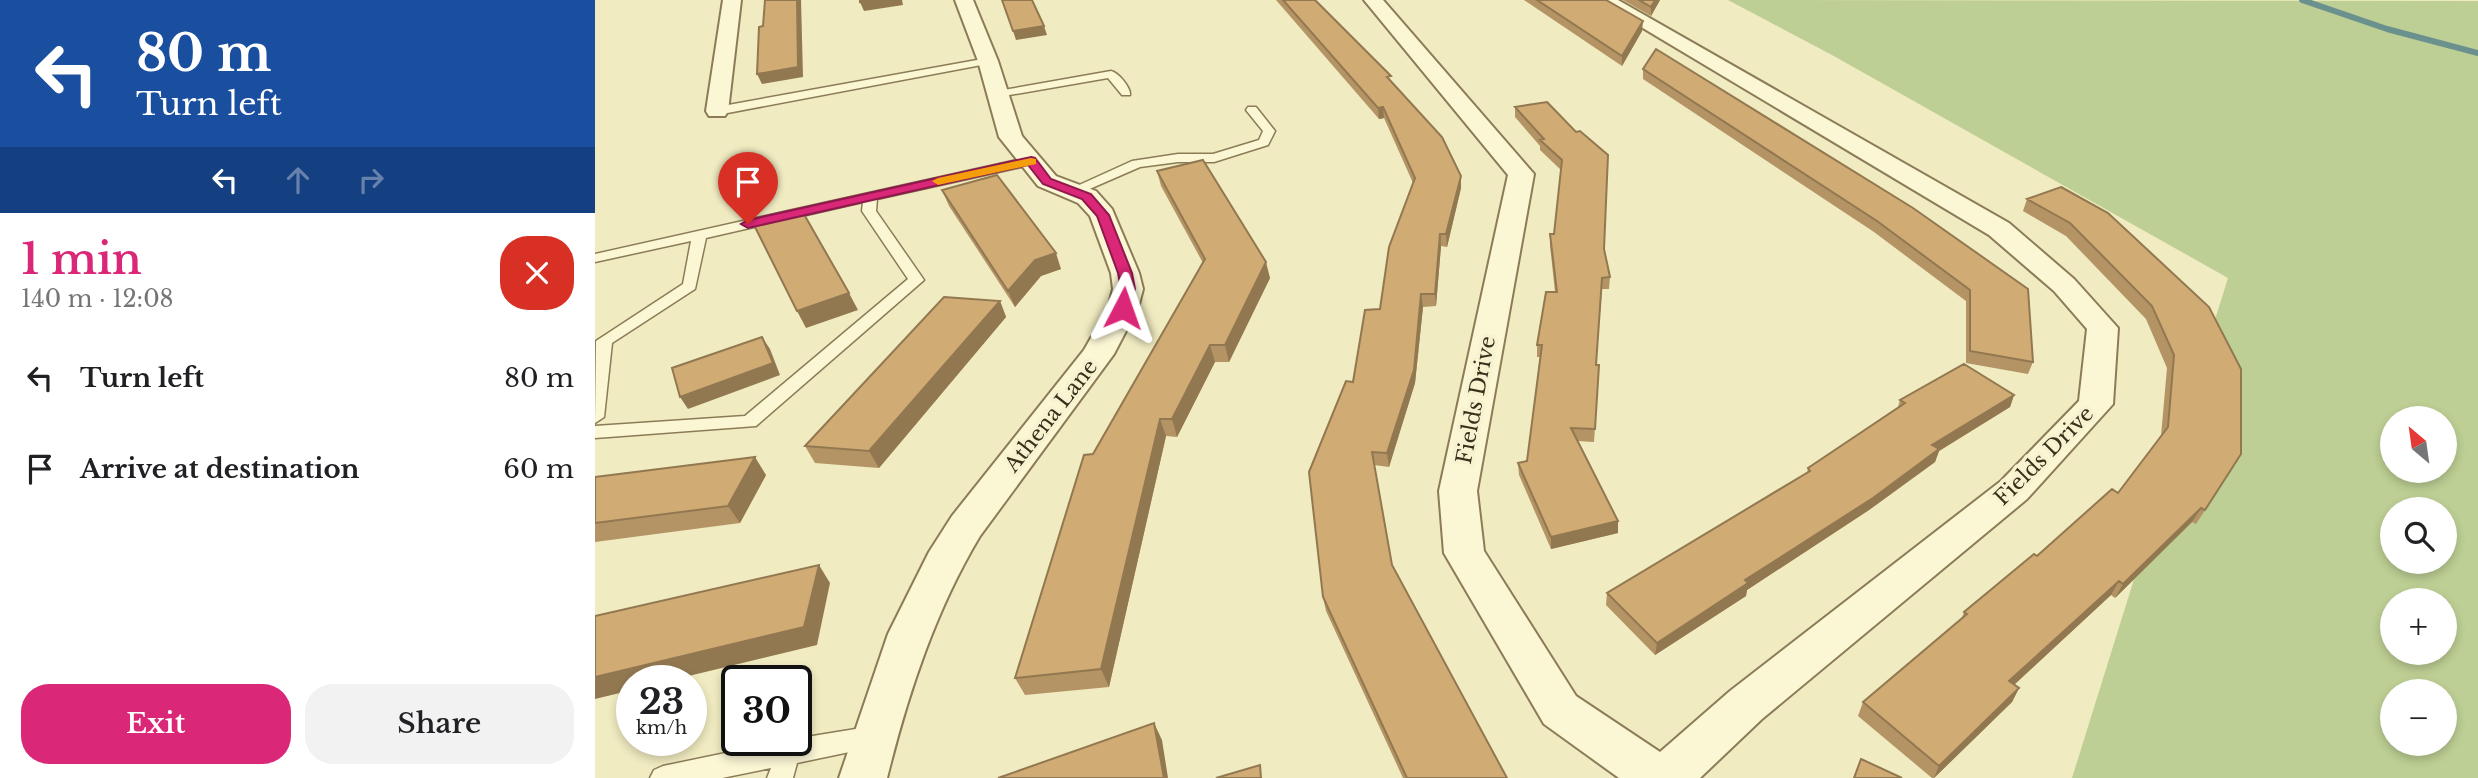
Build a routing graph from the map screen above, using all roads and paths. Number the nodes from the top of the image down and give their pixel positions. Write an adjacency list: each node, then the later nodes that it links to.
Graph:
1 (732, 0): 9 (street)
2 (964, 0): 5 (street, Athena Lane)
3 (1373, 0): 24 (street, Fields Drive)
4 (1605, 0): 25 (street, Fields Drive)
5 (988, 61): 7 (street, Athena Lane); 9 (lane)
6 (1126, 93): 7 (lane)
7 (998, 94): 10 (street, Athena Lane)
8 (1252, 110): 11 (lane)
9 (716, 111)
10 (1031, 160): 11 (street, Athena Lane); 12 (lane)
11 (1073, 191): 17 (street, Athena Lane)
12 (870, 197): 13 (lane); 16 (lane)
13 (699, 235): 14 (lane); 15 (lane)
14 (595, 258)
15 (595, 417)
16 (595, 432)
17 (874, 737): 18 (lane); 23 (street, Athena Lane)
18 (812, 747)
19 (766, 756): 21 (lane)
20 (787, 756): 22 (lane)
21 (663, 778)
22 (780, 778)
23 (863, 778)
24 (1658, 778)
25 (1666, 778)

